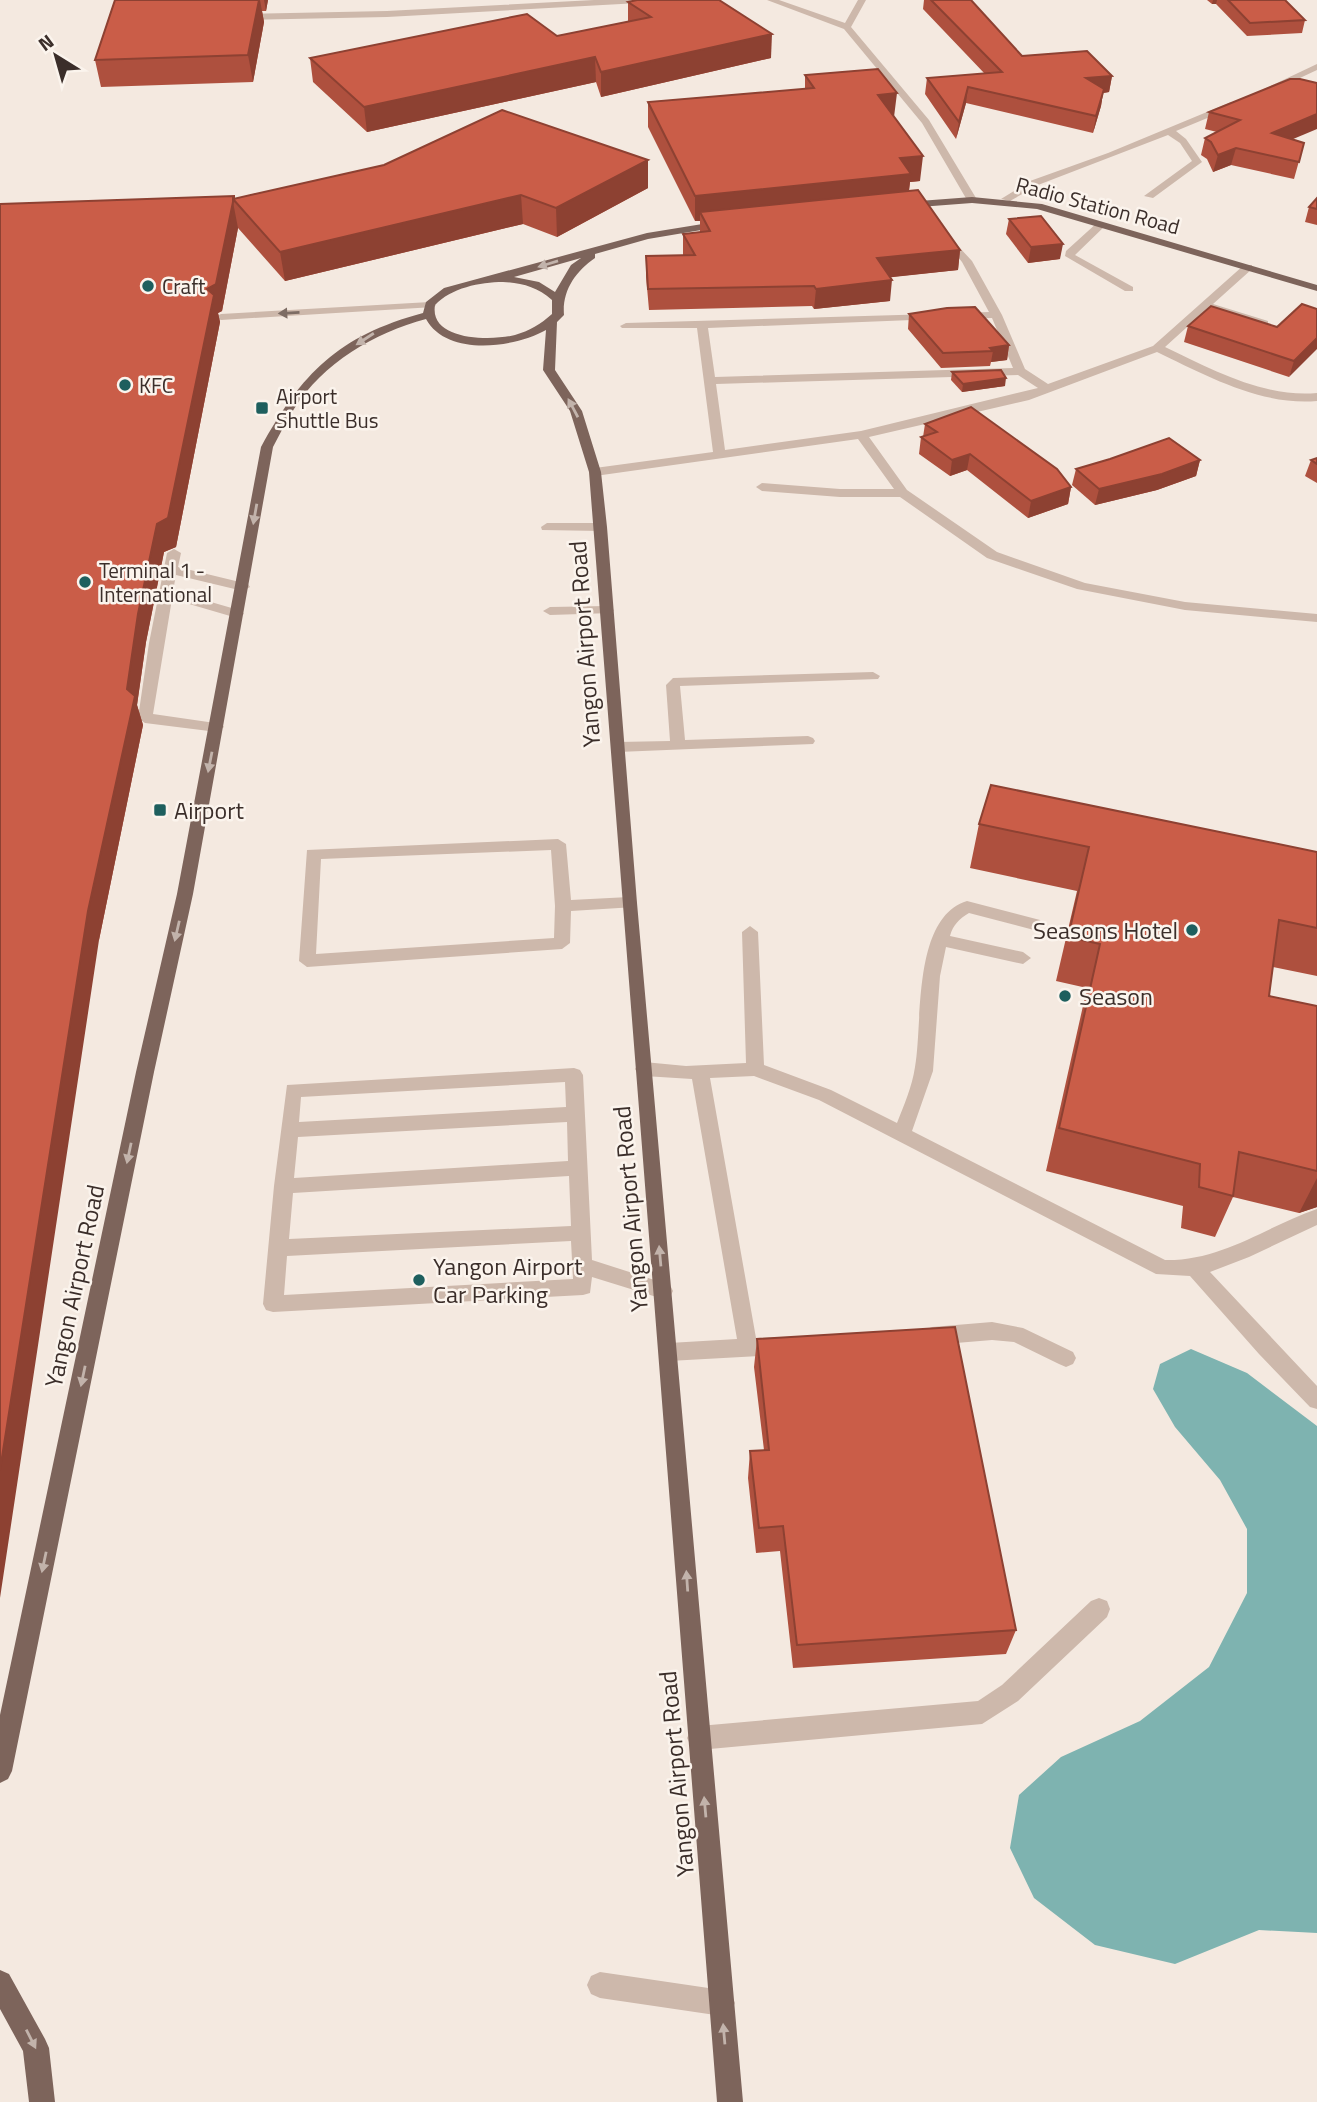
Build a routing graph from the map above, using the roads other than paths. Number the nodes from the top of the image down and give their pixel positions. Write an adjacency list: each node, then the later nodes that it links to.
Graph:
1 (639, 0): 4 (street)
2 (771, 0): 6 (street)
3 (862, 0): 6 (street)
4 (552, 2): 5 (street)
5 (228, 17)
6 (846, 27): 14 (street)
7 (1317, 67): 8 (street)
8 (1267, 90): 9 (street); 10 (street)
9 (1292, 90)
10 (1255, 95)
11 (1242, 100): 12 (street)
12 (1169, 131): 13 (street); 15 (street)
13 (1149, 196)
14 (971, 198): 15 (main road, Radio Station Road); 16 (main road, Radio Station Road)
15 (1006, 199): 18 (main road, Radio Station Road)
16 (890, 206)
17 (732, 223): 20 (main road)
18 (1102, 224): 21 (main road, Radio Station Road); 24 (street)
19 (944, 233): 28 (street)
20 (602, 248): 22 (main road, one-way to 22); 25 (main road, Yangon Airport Road)
21 (1248, 267): 23 (main road, Radio Station Road); 26 (street)
22 (494, 279): 25 (main road); 27 (main road, Yangon Airport Road)
23 (1317, 288)
24 (1129, 289)
25 (557, 299): 30 (main road, Yangon Airport Road)
26 (1206, 305): 31 (street); 34 (street)
27 (430, 310): 29 (street, one-way to 29); 30 (main road); 48 (main road, Yangon Airport Road, one-way to 48)
28 (996, 314): 32 (street); 35 (street)
29 (221, 317)
30 (552, 323): 41 (main road, Yangon Airport Road, one-way to 30)
31 (1264, 323)
32 (702, 325): 33 (street); 36 (street)
33 (626, 326)
34 (1157, 348): 37 (street); 38 (street)
35 (1020, 371): 36 (street); 37 (street)
36 (710, 381): 40 (street)
37 (1046, 388): 39 (street)
38 (1317, 397)
39 (861, 435): 40 (street); 43 (street)
40 (720, 456): 41 (street)
41 (595, 472): 45 (main road, Yangon Airport Road)
42 (762, 487): 43 (street)
43 (903, 493): 53 (street)
44 (547, 527): 45 (street)
45 (601, 527): 50 (main road, Yangon Airport Road)
46 (174, 553): 47 (street)
47 (172, 570): 48 (street); 49 (street)
48 (243, 587): 52 (main road, Yangon Airport Road)
49 (167, 593): 52 (street); 55 (street)
50 (607, 610): 51 (street); 58 (main road, Yangon Airport Road)
51 (550, 611)
52 (237, 614): 55 (main road, Yangon Airport Road)
53 (1317, 618)
54 (873, 676): 57 (street)
55 (216, 727): 87 (main road, Yangon Airport Road, one-way to 87)
56 (808, 741): 57 (street)
57 (678, 745): 58 (street)
58 (618, 747): 59 (main road, Yangon Airport Road)
59 (629, 903): 60 (street); 65 (main road, Yangon Airport Road)
60 (563, 906): 60 (street)
61 (1034, 925): 63 (street)
62 (750, 932): 66 (street)
63 (940, 940): 64 (street); 70 (street)
64 (1023, 958)
65 (644, 1069): 67 (street); 78 (main road, Yangon Airport Road, one-way to 65)
66 (755, 1069): 67 (street); 70 (street)
67 (700, 1072): 81 (street)
68 (576, 1114): 69 (street); 69 (street); 71 (street)
69 (289, 1130): 72 (street)
70 (902, 1134): 77 (street)
71 (578, 1168): 72 (street); 74 (street)
72 (283, 1186): 75 (street)
73 (1317, 1217): 77 (street)
74 (581, 1233): 75 (street); 76 (street)
75 (278, 1248): 76 (street)
76 (583, 1266): 78 (street)
77 (1194, 1267): 84 (street)
78 (663, 1291): 82 (main road, Yangon Airport Road)
79 (911, 1337): 83 (street)
80 (802, 1344): 81 (street)
81 (748, 1348): 82 (street)
82 (669, 1352): 86 (main road, Yangon Airport Road, one-way to 82)
83 (1066, 1358)
84 (1317, 1400)
85 (1099, 1609): 86 (street)
86 (699, 1738): 90 (main road, Yangon Airport Road, one-way to 86)
87 (0, 1771)
88 (0, 1983): 91 (main road, one-way to 91)
89 (600, 1985): 90 (street)
90 (722, 2003): 92 (main road, Yangon Airport Road, one-way to 90)
91 (43, 2102)
92 (730, 2102)

